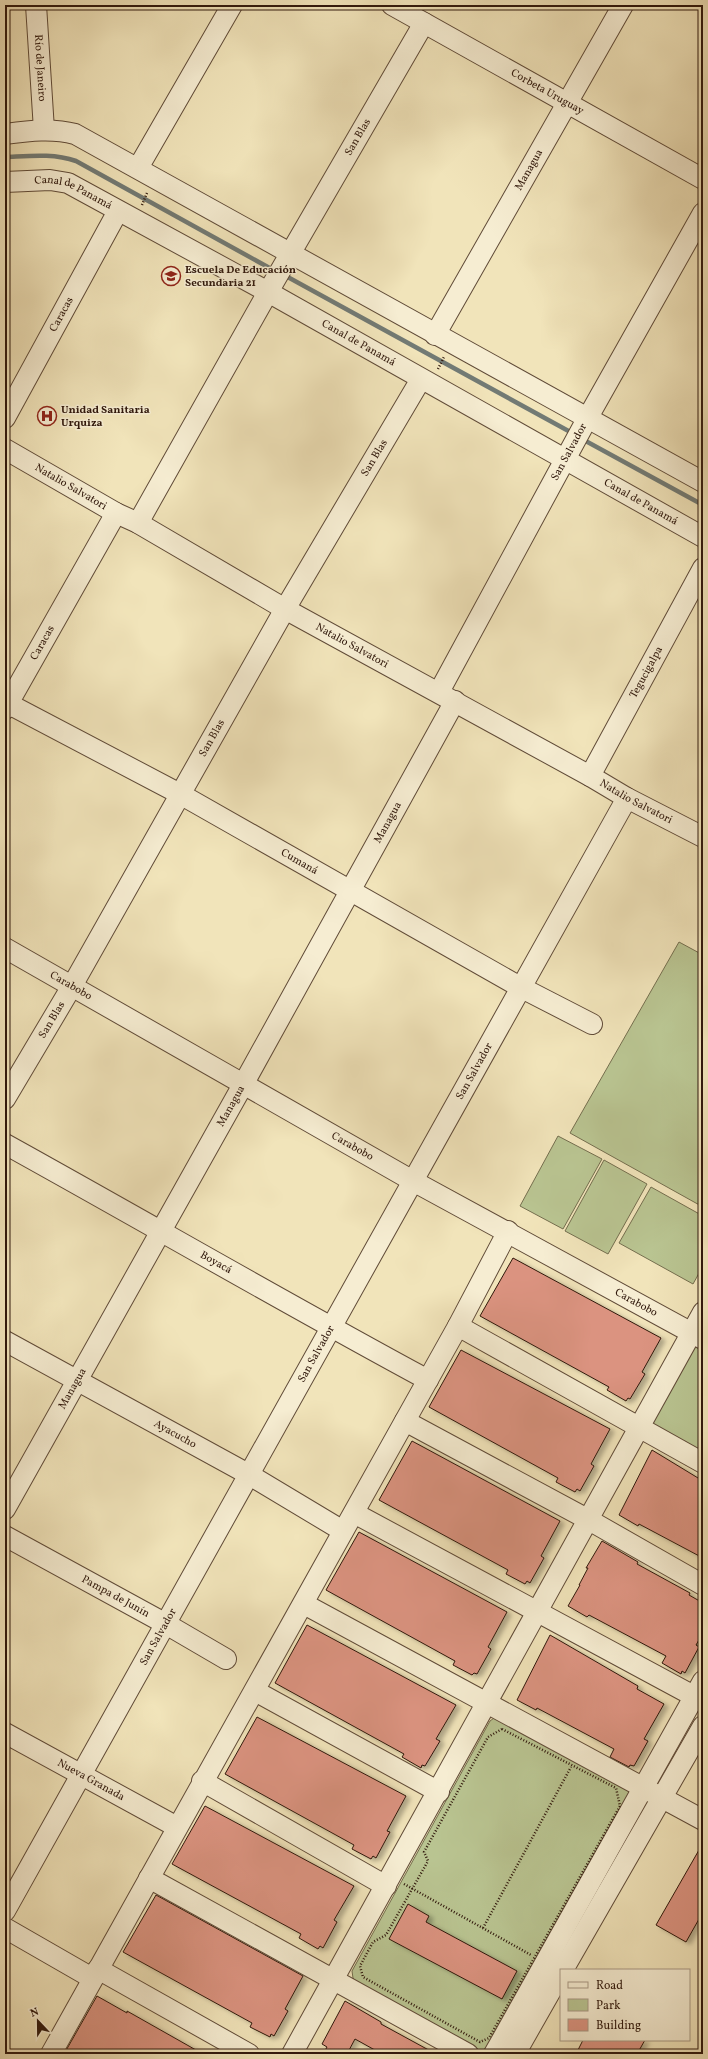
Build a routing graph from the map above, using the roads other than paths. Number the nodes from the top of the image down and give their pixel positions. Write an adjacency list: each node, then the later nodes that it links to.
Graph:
1 (36, 5): 7 (street, Río de Janeiro)
2 (232, 5): 9 (street)
3 (392, 5): 5 (street, Corbeta Uruguay)
4 (623, 5): 6 (street, Managua)
5 (424, 23): 6 (street, Corbeta Uruguay); 14 (street, San Blas)
6 (568, 103): 10 (street, Corbeta Uruguay); 16 (street, Managua)
7 (44, 130): 8 (street); 9 (street)
8 (5, 134)
9 (146, 173): 14 (street)
10 (703, 179)
11 (5, 182): 13 (street, Canal de Panamá)
12 (703, 213): 19 (street, San Salvador)
13 (126, 216): 15 (street, Canal de Panamá); 18 (street, Caracas)
14 (288, 258): 15 (street, San Blas); 16 (street)
15 (271, 287): 17 (street, Canal de Panamá); 24 (street, San Blas)
16 (443, 339): 19 (street)
17 (426, 381): 21 (street, Canal de Panamá); 27 (street, San Blas)
18 (5, 418)
19 (587, 419): 21 (street, San Salvador); 22 (street)
20 (5, 450): 23 (street, Natalio Salvatori)
21 (566, 459): 25 (street, Canal de Panamá); 28 (street, San Salvador)
22 (703, 482)
23 (116, 513): 24 (street, Natalio Salvatori); 29 (street, Caracas)
24 (138, 523): 27 (street, Natalio Salvatori)
25 (703, 537)
26 (703, 568): 30 (street, Tegucigalpa)
27 (285, 609): 28 (street, Natalio Salvatori); 31 (street, San Blas)
28 (447, 697): 30 (street, Natalio Salvatori); 34 (street, Managua)
29 (6, 705): 31 (street, Cumaná)
30 (590, 776): 32 (street, Natalio Salvatori)
31 (180, 794): 34 (street, Cumaná); 36 (street, San Blas)
32 (627, 798): 33 (street, Natalio Salvatori); 37 (street, San Salvador)
33 (703, 837)
34 (350, 892): 37 (street, Cumaná); 39 (street, Managua)
35 (5, 948): 36 (street, Carabobo)
36 (72, 986): 39 (street, Carabobo); 40 (street, San Blas)
37 (520, 987): 38 (street, Cumaná); 42 (street, San Salvador)
38 (592, 1024)
39 (244, 1083): 42 (street, Carabobo); 43 (street, Managua)
40 (5, 1099)
41 (5, 1144): 43 (street, Boyacá)
42 (414, 1180): 44 (street, Carabobo); 47 (street, San Salvador)
43 (161, 1230): 47 (street, Boyacá); 50 (street, Managua)
44 (508, 1231): 46 (street); 48 (street, Carabobo)
45 (703, 1312): 48 (street)
46 (458, 1326): 51 (street); 53 (street)
47 (332, 1328): 51 (street, Boyacá); 55 (street, San Salvador)
48 (697, 1336): 53 (street)
49 (5, 1341): 50 (street, Ayacucho)
50 (76, 1380): 55 (street, Ayacucho); 56 (street, Managua)
51 (428, 1380): 52 (street)
52 (405, 1421): 57 (street); 58 (street)
53 (639, 1428): 54 (street); 58 (street)
54 (703, 1463)
55 (248, 1474): 59 (street, Ayacucho); 64 (street, San Salvador)
56 (5, 1509)
57 (354, 1514): 59 (street); 63 (street)
58 (589, 1520): 61 (street); 63 (street)
59 (343, 1531): 62 (street)
60 (5, 1536): 64 (street, Pampa de Junín)
61 (703, 1585)
62 (304, 1604): 66 (street); 68 (street)
63 (538, 1613): 67 (street); 68 (street)
64 (166, 1624): 65 (street, Pampa de Junín); 71 (street, San Salvador)
65 (226, 1659)
66 (255, 1691): 72 (street); 74 (street)
67 (700, 1693): 73 (street)
68 (487, 1702): 73 (street); 74 (street)
69 (703, 1726): 75 (street)
70 (5, 1733): 71 (street, Nueva Granada)
71 (80, 1774): 77 (street, Nueva Granada); 80 (street, San Salvador)
72 (202, 1781): 77 (street); 79 (street)
73 (645, 1787): 75 (street); 82 (street)
74 (439, 1792): 79 (street)
75 (663, 1798): 76 (street); 82 (street)
76 (703, 1820)
77 (177, 1827): 78 (street)
78 (149, 1878): 83 (street); 84 (street)
79 (389, 1882): 84 (street)
80 (5, 1911)
81 (5, 1928): 83 (street)
82 (551, 1966): 89 (street); 90 (street)
83 (95, 1974): 85 (street); 86 (street)
84 (333, 1980): 87 (street); 88 (street)
85 (51, 2054)
86 (249, 2054)
87 (292, 2054)
88 (468, 2054)
89 (494, 2054)
90 (515, 2054)

